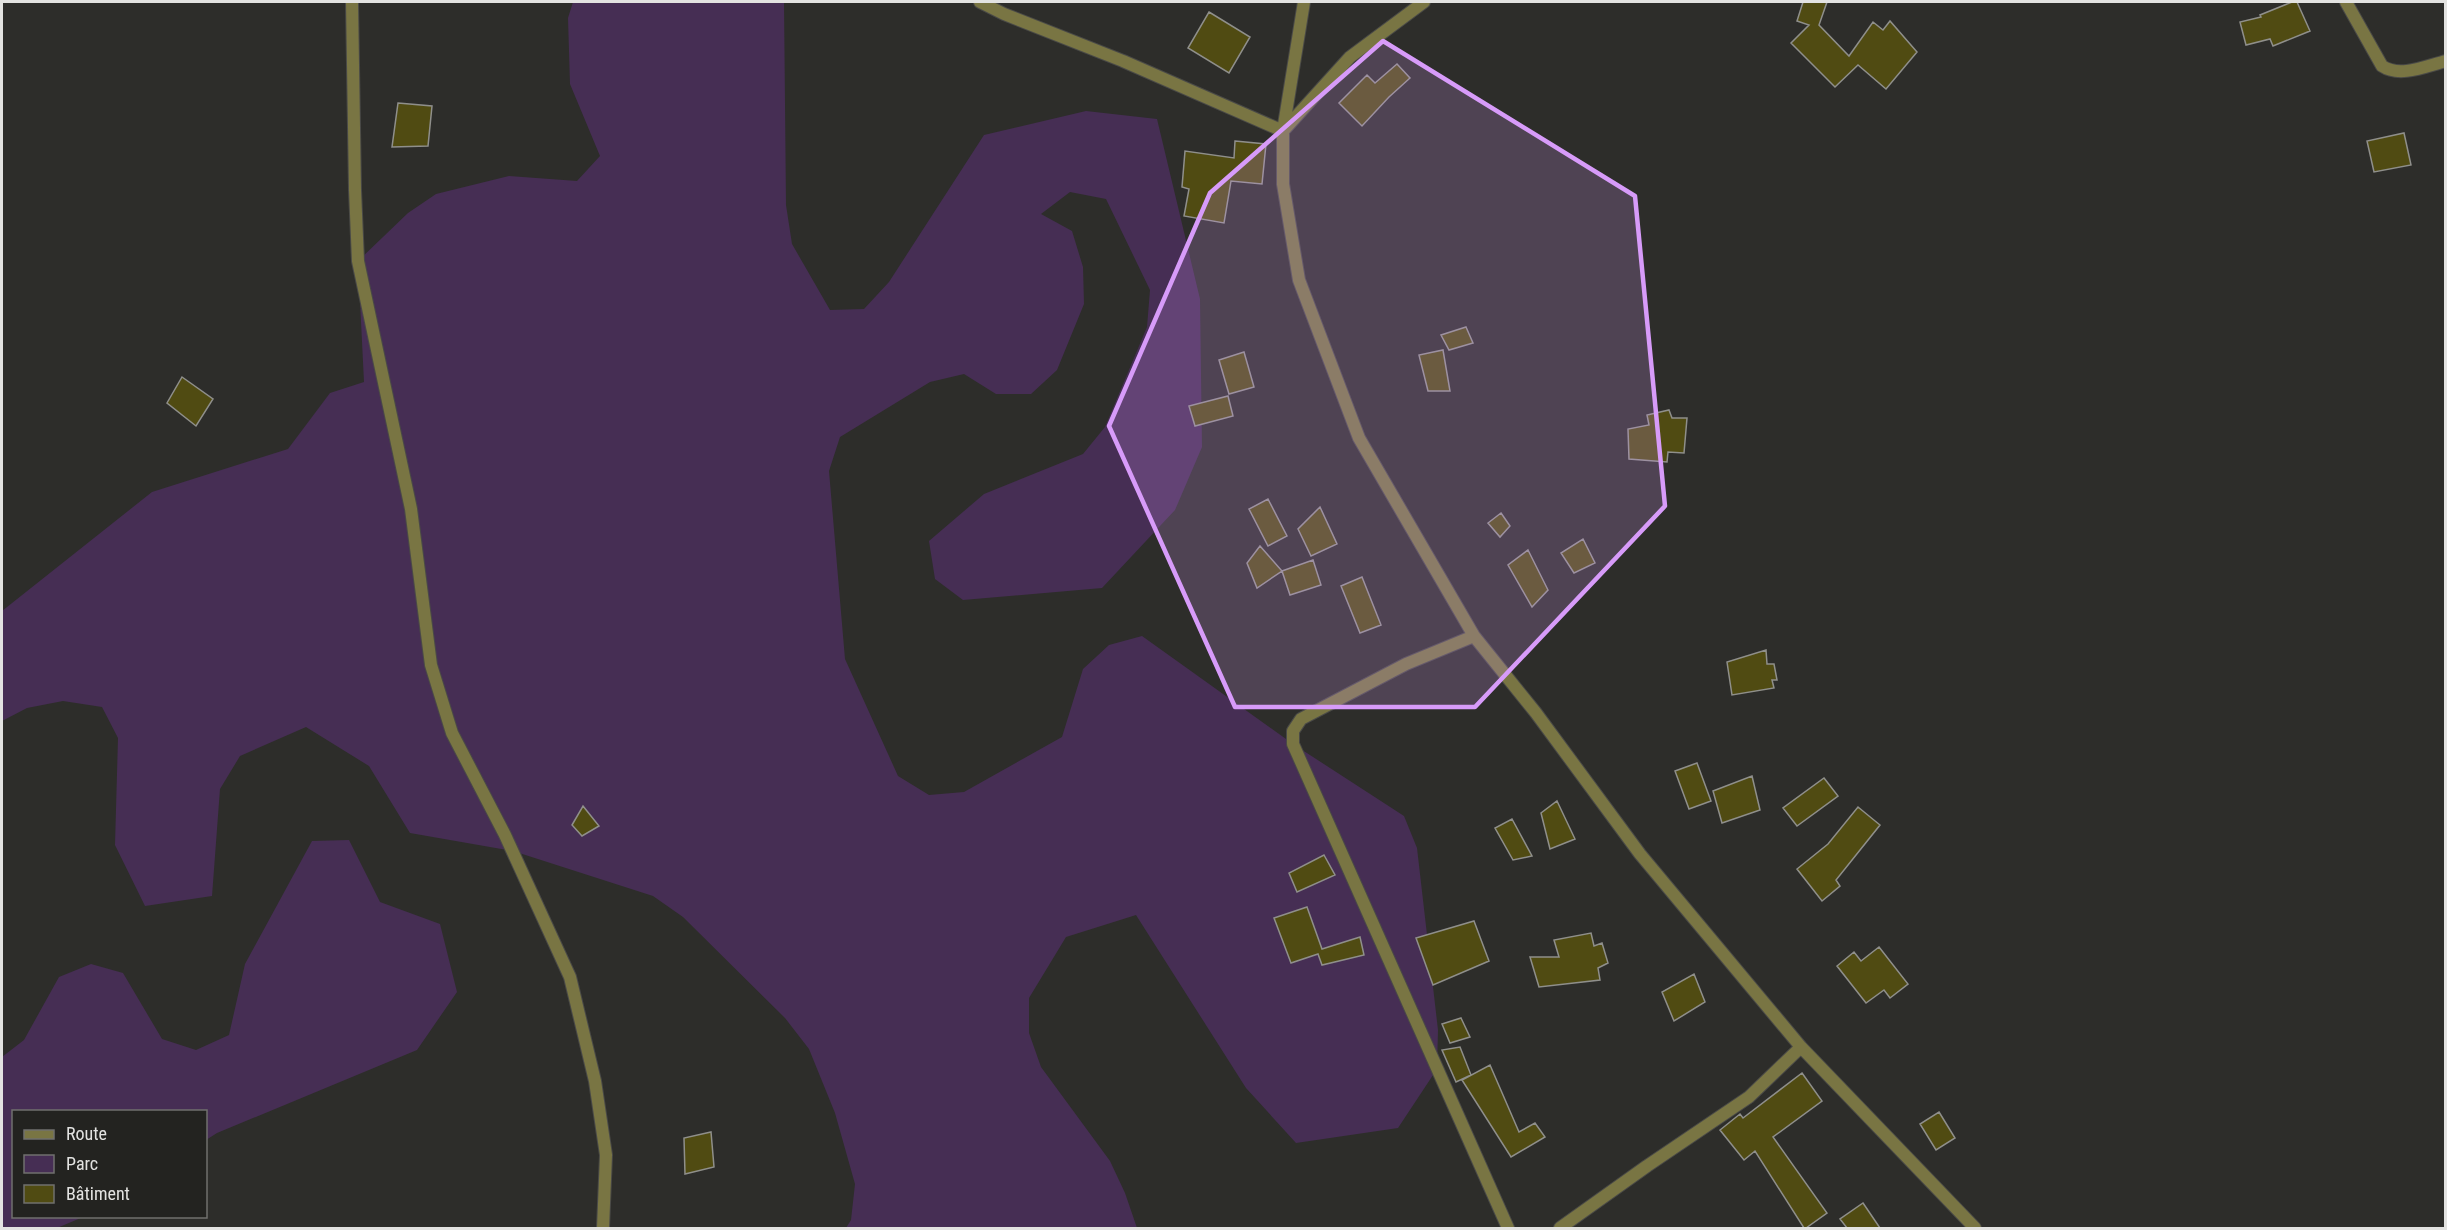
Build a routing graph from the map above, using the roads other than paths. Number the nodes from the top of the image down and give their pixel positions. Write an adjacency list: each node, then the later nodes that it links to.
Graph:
1 (352, 2): 11 (street)
2 (980, 2): 7 (street)
3 (1304, 2): 7 (street)
4 (1424, 2): 7 (street)
5 (2346, 2): 6 (street)
6 (2445, 61)
7 (1283, 131): 8 (street)
8 (1474, 636): 9 (street); 12 (street)
9 (1801, 1047): 10 (street); 14 (street)
10 (1578, 1224): 13 (street)
11 (603, 1228)
12 (1508, 1228)
13 (1560, 1228)
14 (1975, 1228)

